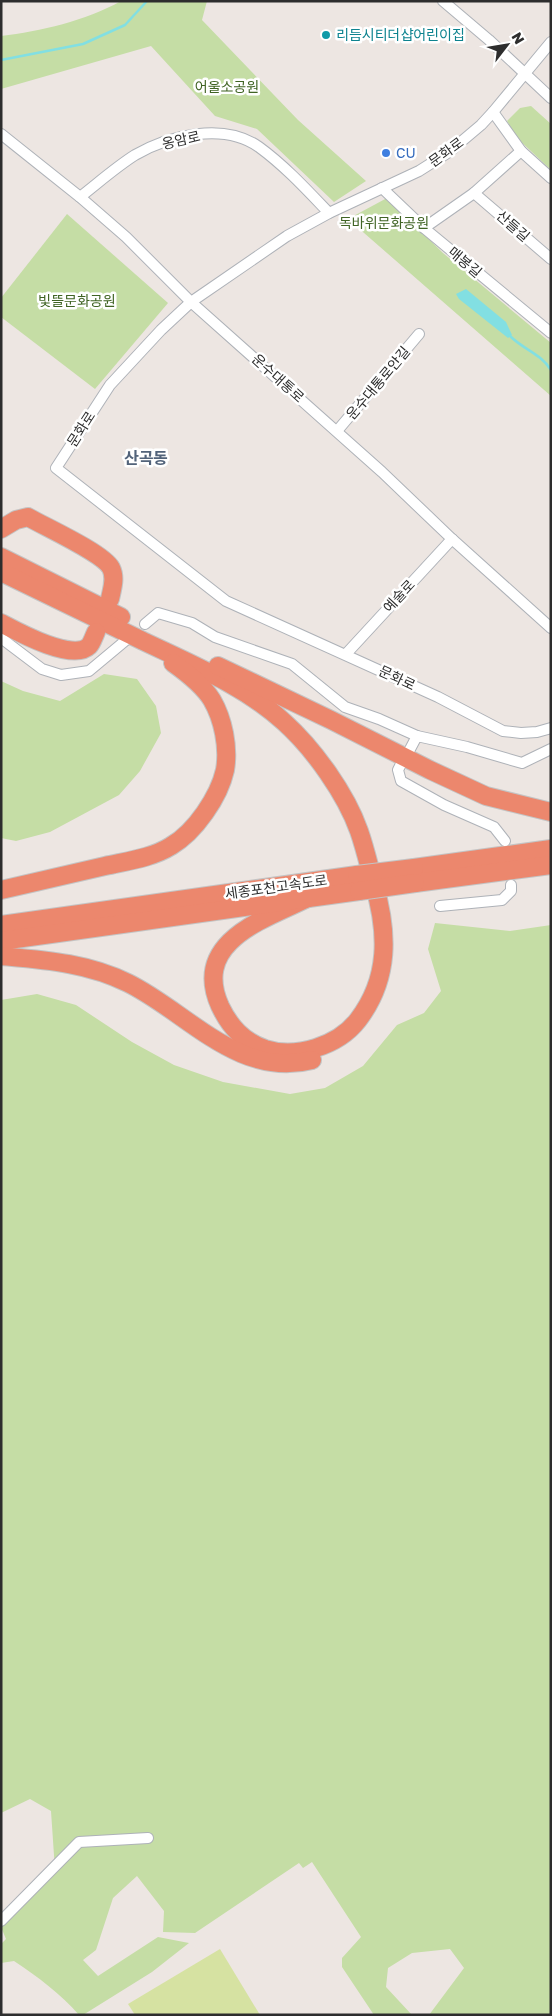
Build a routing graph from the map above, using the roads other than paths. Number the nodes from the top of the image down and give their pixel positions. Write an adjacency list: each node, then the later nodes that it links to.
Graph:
1 (443, 1): 3 (street)
2 (551, 42): 3 (street, 문화로)
3 (526, 74): 4 (street); 5 (street, 문화로)
4 (551, 98)
5 (493, 112): 7 (street); 9 (street, 문화로)
6 (1, 134): 11 (street, 운수대통로)
7 (521, 151): 8 (street); 10 (street)
8 (551, 178)
9 (382, 188): 12 (street, 문화로); 13 (street, 매봉길)
10 (474, 193): 13 (street); 14 (street, 산들길)
11 (80, 197): 12 (street, 옹암로); 15 (street, 운수대통로)
12 (329, 213): 15 (street, 문화로)
13 (424, 228): 16 (street, 매봉길)
14 (551, 259)
15 (191, 302): 18 (street, 운수대통로); 28 (street, 문화로)
16 (551, 333)
17 (419, 334): 18 (street, 운수대통로안길)
18 (337, 431): 20 (street, 운수대통로)
19 (3, 528): 21 (highway); 22 (highway)
20 (452, 539): 24 (street, 운수대통로); 28 (street, 예술로)
21 (4, 568): 26 (highway); 29 (highway)
22 (110, 599)
23 (1, 623): 25 (highway)
24 (551, 628)
25 (96, 632)
26 (138, 635): 27 (street); 31 (street); 40 (highway); 41 (highway)
27 (1, 638)
28 (346, 654): 30 (street, 문화로)
29 (213, 664): 33 (highway); 45 (highway)
30 (551, 728)
31 (417, 736): 32 (street); 34 (street)
32 (551, 749)
33 (551, 812)
34 (505, 841)
35 (551, 849): 37 (highway, 세종포천고속도로)
36 (551, 865): 37 (highway, 세종포천고속도로)
37 (414, 876): 38 (highway, 세종포천고속도로, bridge)
38 (358, 883): 41 (highway, 세종포천고속도로); 43 (highway, 세종포천고속도로)
39 (510, 885): 42 (street)
40 (1, 890)
41 (310, 897): 44 (highway, 세종포천고속도로)
42 (440, 906)
43 (1, 925)
44 (1, 941)
45 (1, 956)
46 (148, 1838): 47 (street)
47 (1, 1921)

